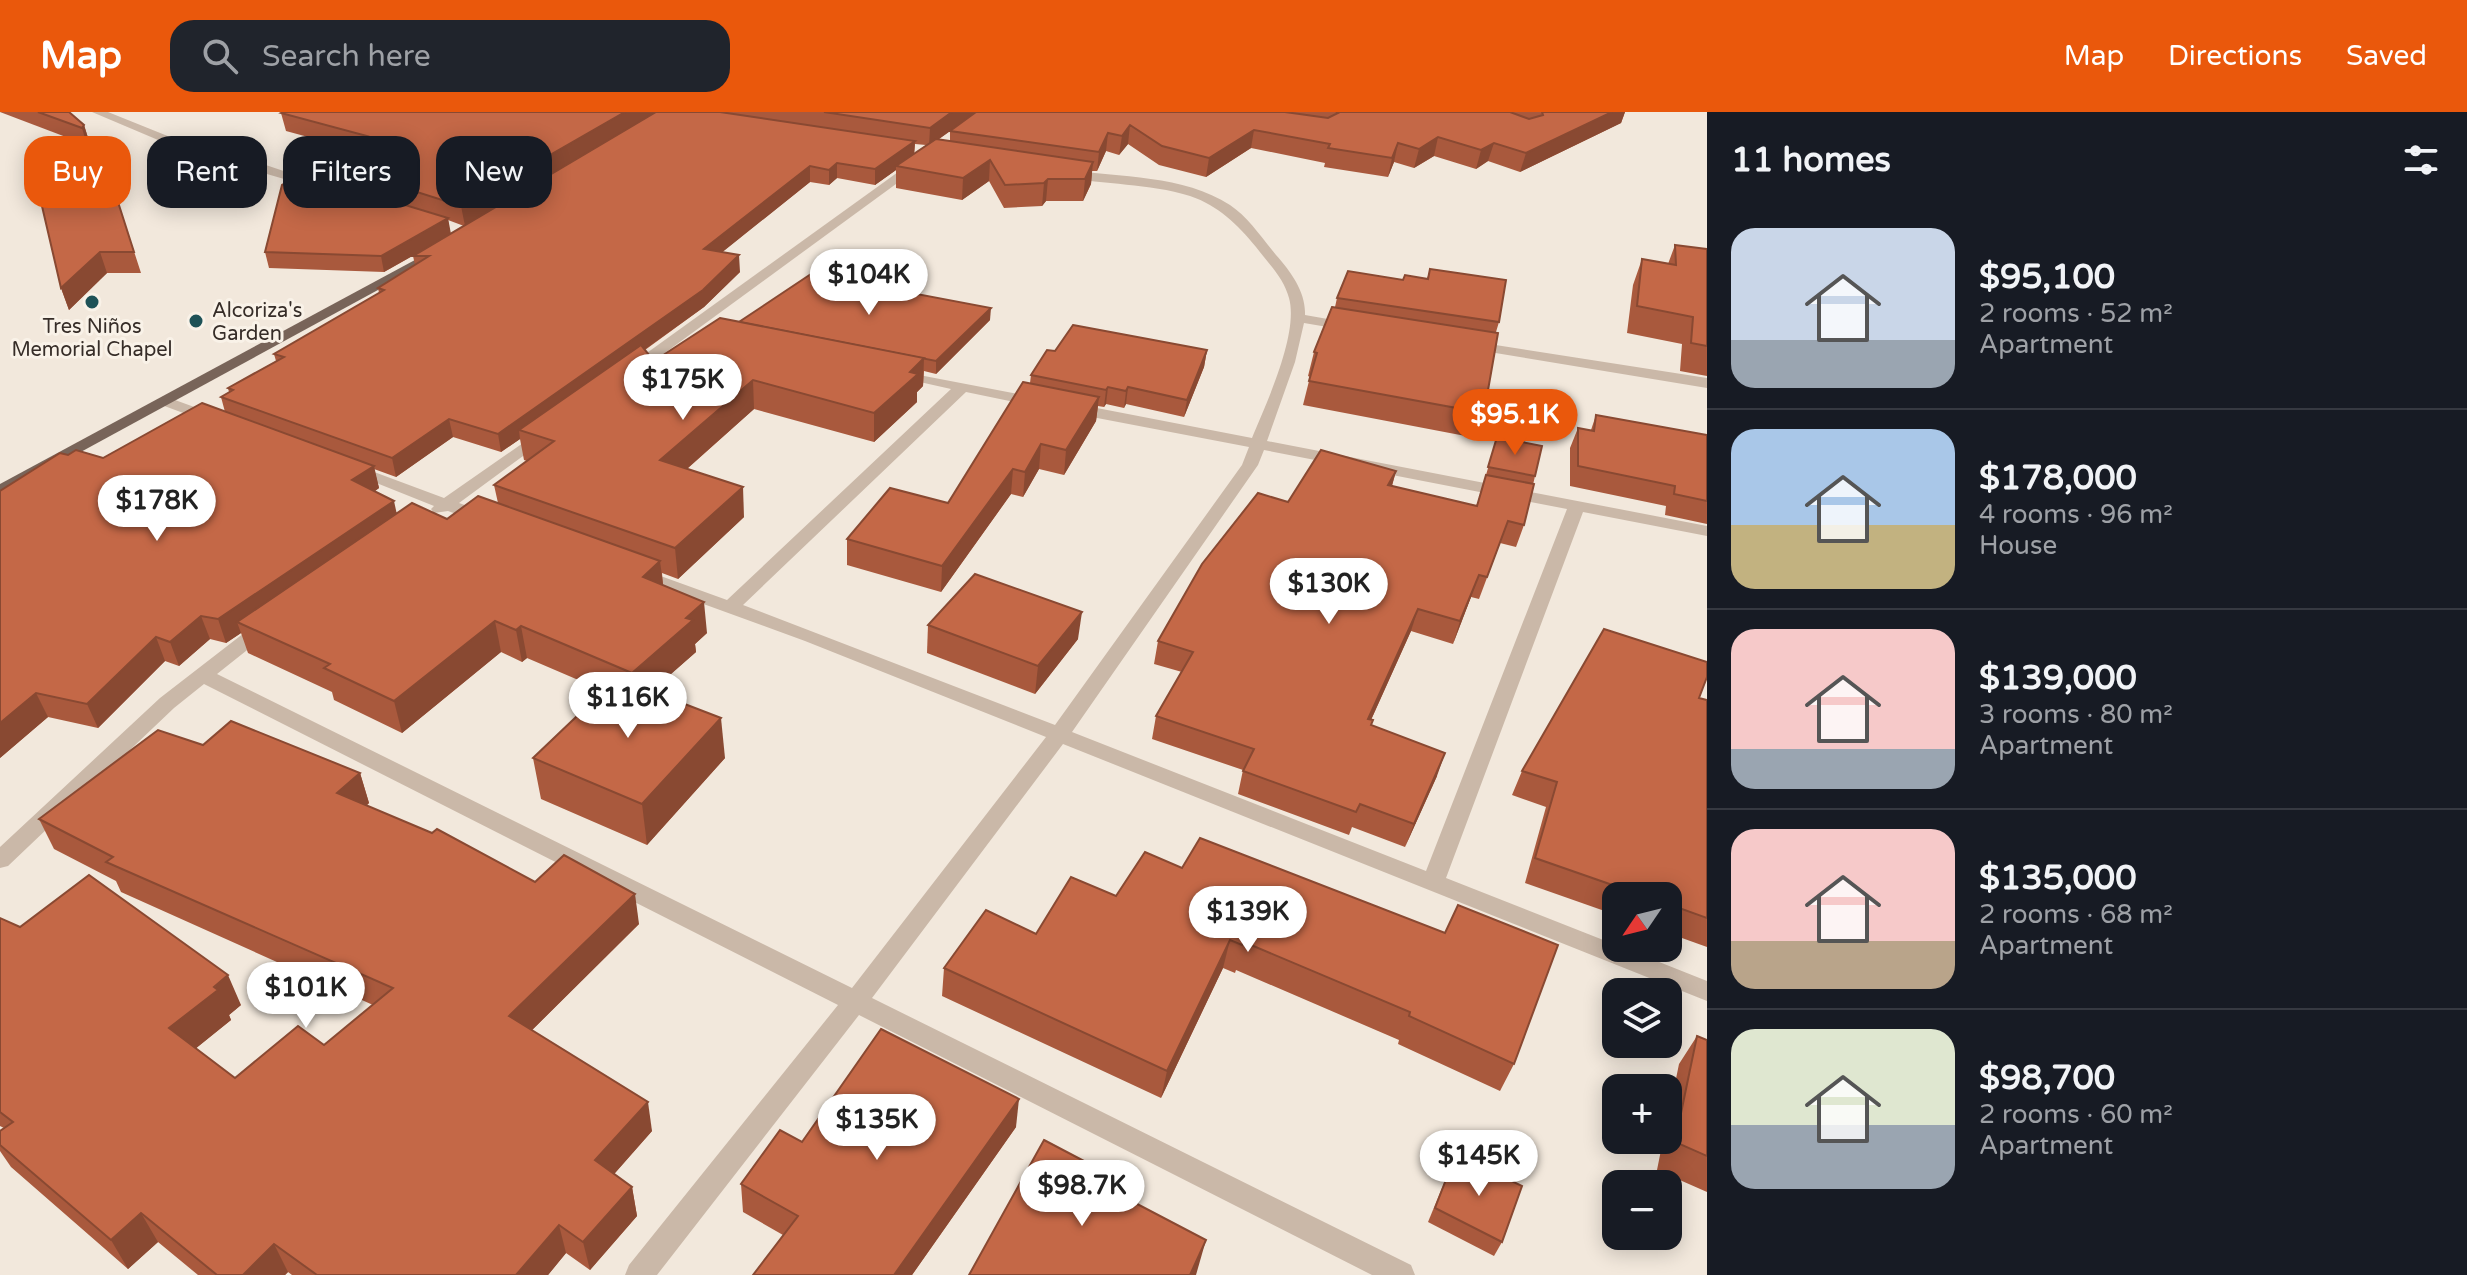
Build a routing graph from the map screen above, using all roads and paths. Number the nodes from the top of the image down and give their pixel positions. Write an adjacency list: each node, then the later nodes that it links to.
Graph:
1 (98, 112): 4 (street)
2 (931, 154): 8 (street)
3 (1056, 172): 6 (street)
4 (283, 174)
5 (448, 246): 15 (main road)
6 (1297, 318): 7 (street); 18 (street)
7 (1360, 328)
8 (687, 331): 9 (street); 13 (street)
9 (717, 337)
10 (1455, 343): 12 (street)
11 (886, 371): 14 (street)
12 (1707, 383)
13 (611, 385)
14 (963, 386): 18 (street); 27 (street)
15 (164, 401): 17 (street); 20 (main road)
16 (560, 422): 21 (street)
17 (238, 429)
18 (1257, 446): 22 (street); 30 (street)
19 (327, 461): 21 (street)
20 (0, 491)
21 (446, 504): 23 (street); 24 (street)
22 (1576, 507): 25 (street); 32 (street)
23 (425, 519)
24 (506, 526)
25 (1707, 531)
26 (625, 569): 27 (street)
27 (730, 607): 30 (street)
28 (276, 620): 29 (street)
29 (203, 675): 31 (street); 34 (street)
30 (1058, 735): 32 (street); 34 (street)
31 (0, 860)
32 (1433, 883): 33 (street)
33 (1707, 991)
34 (856, 1002): 35 (street); 36 (street)
35 (639, 1275)
36 (1401, 1275)

